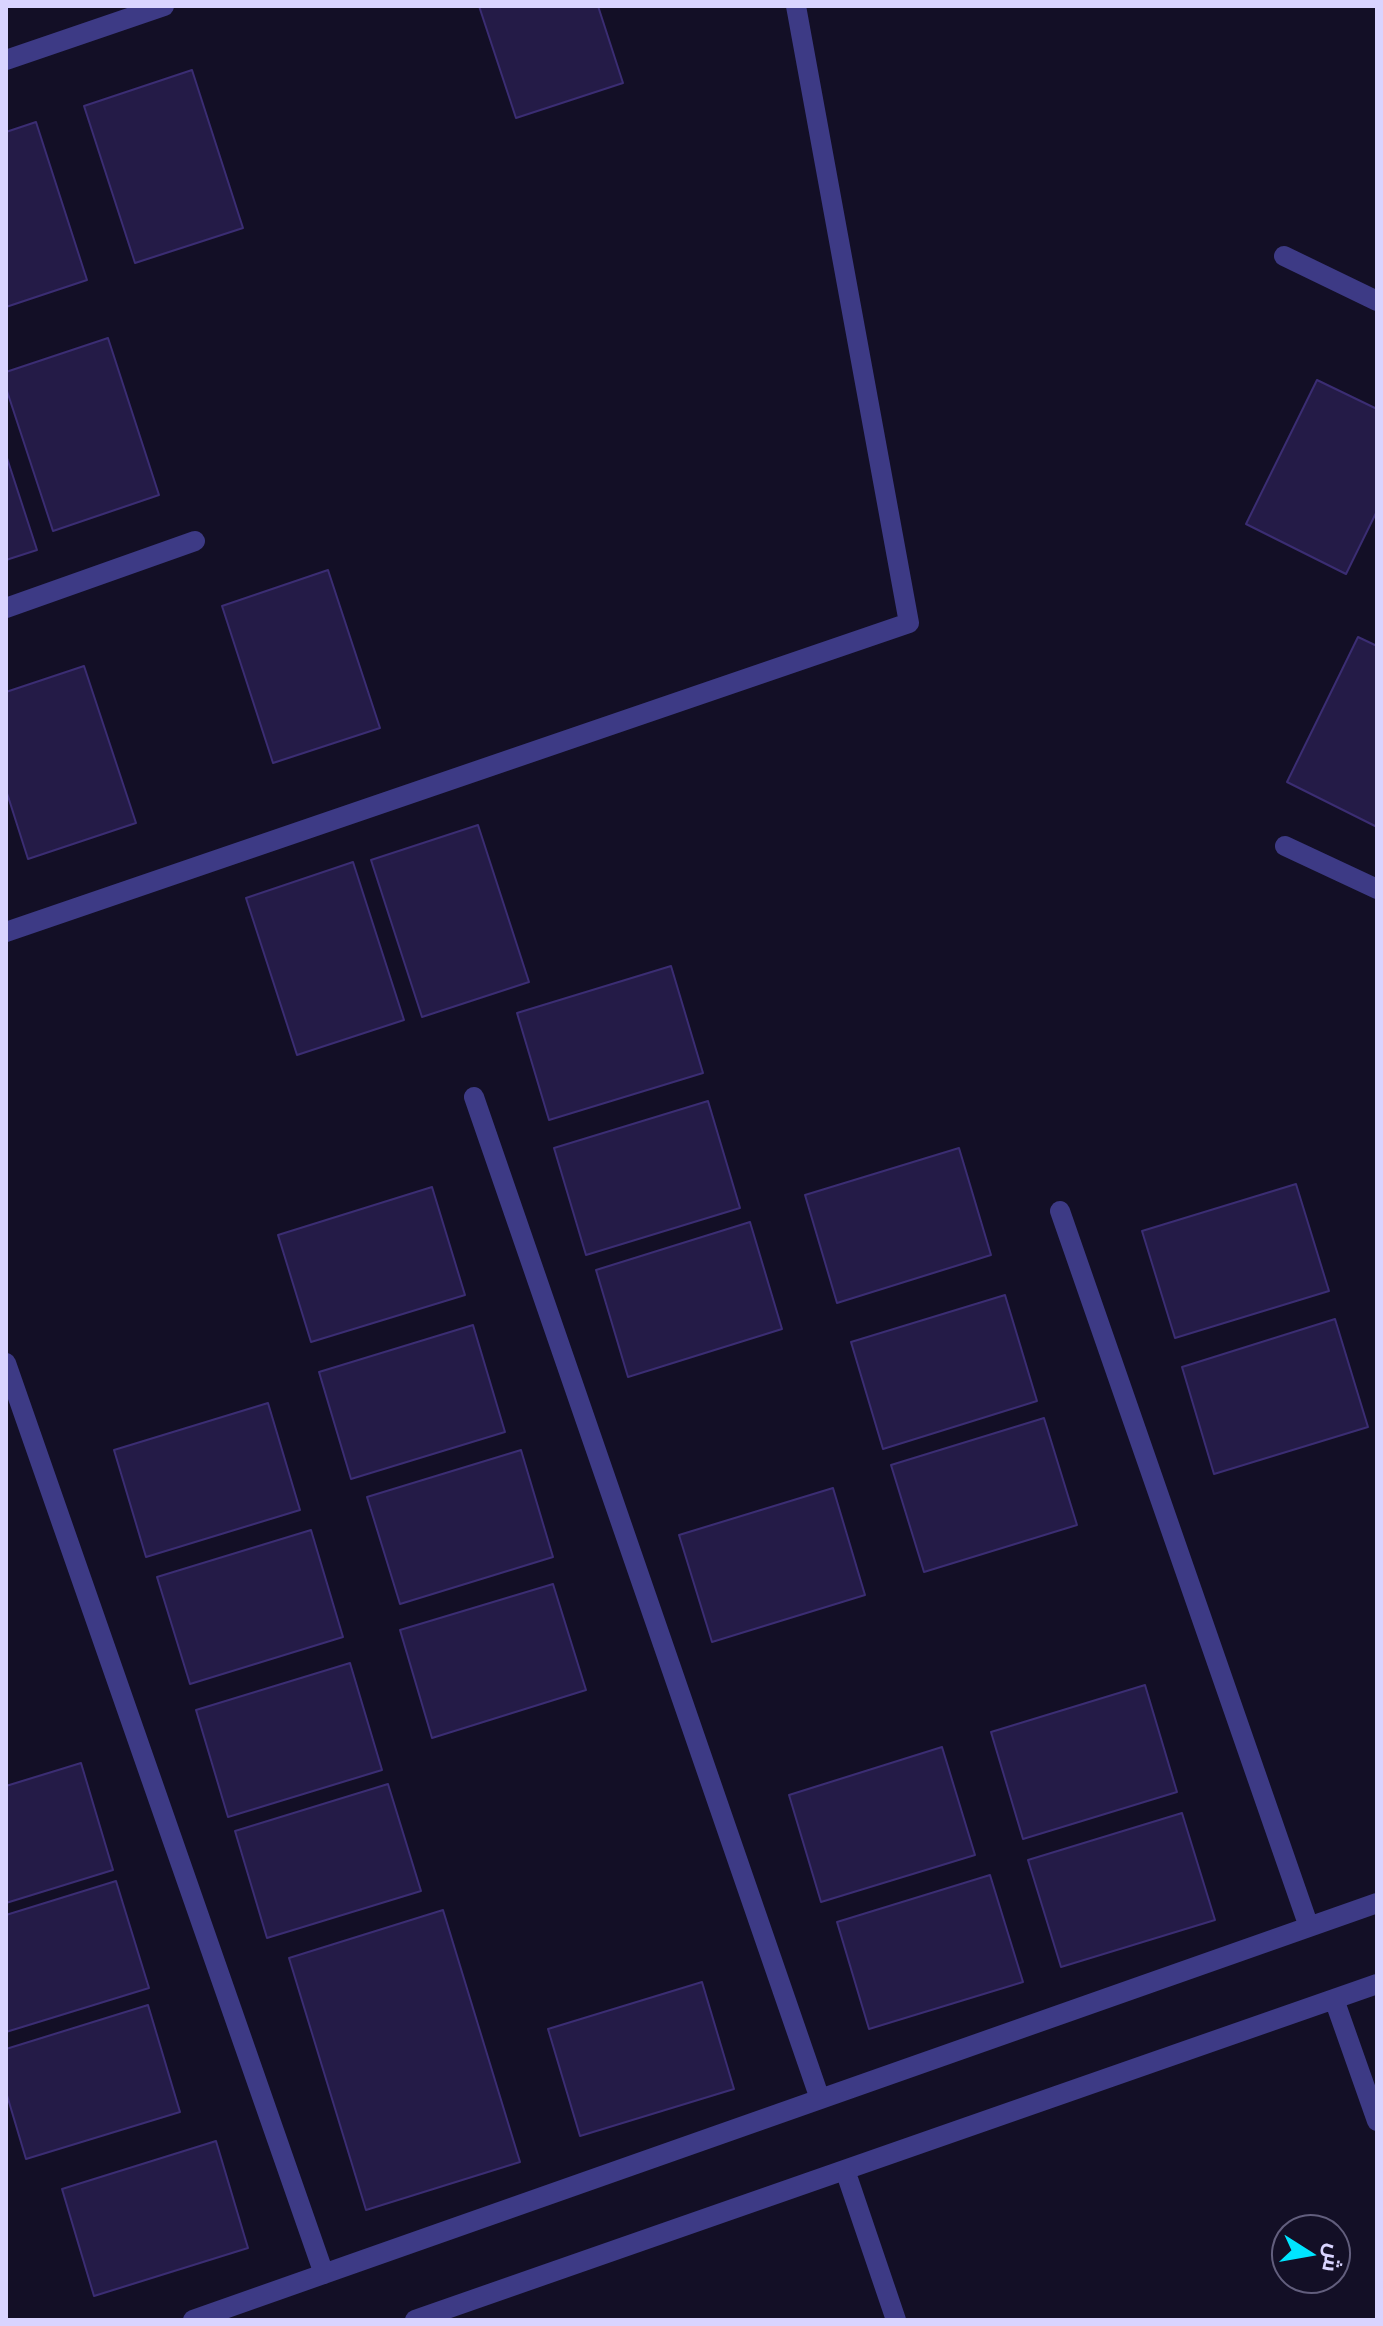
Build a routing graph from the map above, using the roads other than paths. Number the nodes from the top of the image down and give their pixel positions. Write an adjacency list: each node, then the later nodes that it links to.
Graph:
1 (164, 6): 3 (street)
2 (796, 6): 10 (street)
3 (6, 60)
4 (1284, 256): 5 (street)
5 (1377, 301)
6 (195, 541): 7 (street)
7 (6, 608)
8 (1285, 846): 9 (street)
9 (1377, 889)
10 (6, 932)
11 (474, 1097): 18 (street)
12 (1060, 1211): 15 (street)
13 (6, 1363): 21 (street)
14 (1377, 1903): 15 (street)
15 (1309, 1927): 18 (street)
16 (1377, 1984): 17 (street)
17 (1334, 1999): 19 (street); 20 (street)
18 (820, 2099): 21 (street)
19 (1377, 2121)
20 (845, 2170): 23 (street); 24 (street)
21 (324, 2274): 22 (street)
22 (193, 2320)
23 (415, 2320)
24 (896, 2320)

